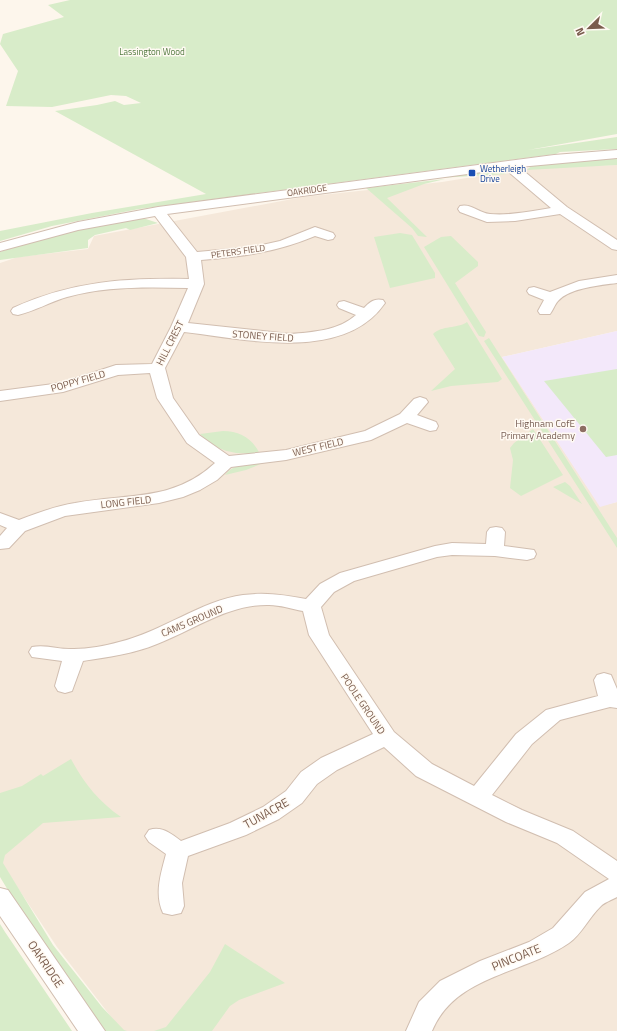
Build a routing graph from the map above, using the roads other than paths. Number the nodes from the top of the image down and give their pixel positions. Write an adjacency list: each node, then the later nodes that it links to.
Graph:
1 (617, 154): 2 (street, OAKRIDGE)
2 (508, 165): 4 (street); 5 (street, OAKRIDGE)
3 (465, 209): 6 (street)
4 (562, 210): 6 (street); 9 (street)
5 (158, 211): 10 (street, OAKRIDGE); 11 (street)
6 (487, 218): 7 (street)
7 (476, 229)
8 (328, 236): 11 (street, PETERS FIELD)
9 (613, 240)
10 (0, 248)
11 (193, 257): 13 (street)
12 (617, 279): 16 (street)
13 (197, 284): 17 (street); 23 (street, HILL CREST)
14 (534, 291): 16 (street)
15 (22, 294): 17 (street)
16 (552, 298): 21 (street)
17 (37, 302): 20 (street)
18 (378, 303): 22 (street, STONEY FIELD)
19 (344, 305): 22 (street)
20 (18, 311)
21 (545, 311)
22 (366, 314): 23 (street, STONEY FIELD)
23 (179, 327): 24 (street, HILL CREST)
24 (157, 368): 25 (street, POPPY FIELD); 29 (street, HILL CREST)
25 (0, 396)
26 (420, 402): 27 (street, WEST FIELD)
27 (406, 417): 28 (street); 29 (street, WEST FIELD)
28 (430, 426)
29 (226, 462): 31 (street, LONG FIELD)
30 (0, 518): 31 (street)
31 (19, 527): 32 (street, LONG FIELD)
32 (2, 544)
33 (527, 554): 34 (street)
34 (311, 606): 36 (street, CAMS GROUND); 40 (street, POOLE GROUND)
35 (39, 652): 36 (street, CAMS GROUND)
36 (74, 656): 38 (street)
37 (604, 680): 39 (street)
38 (65, 686)
39 (614, 700): 41 (street)
40 (386, 737): 41 (street, POOLE GROUND); 43 (street, TUNACRE)
41 (477, 798): 44 (street, POOLE GROUND)
42 (158, 836): 43 (street)
43 (178, 851): 47 (street)
44 (617, 873)
45 (617, 886): 49 (street, PINCOATE)
46 (0, 897): 48 (street, OAKRIDGE)
47 (172, 906)
48 (92, 1031)
49 (419, 1031)

